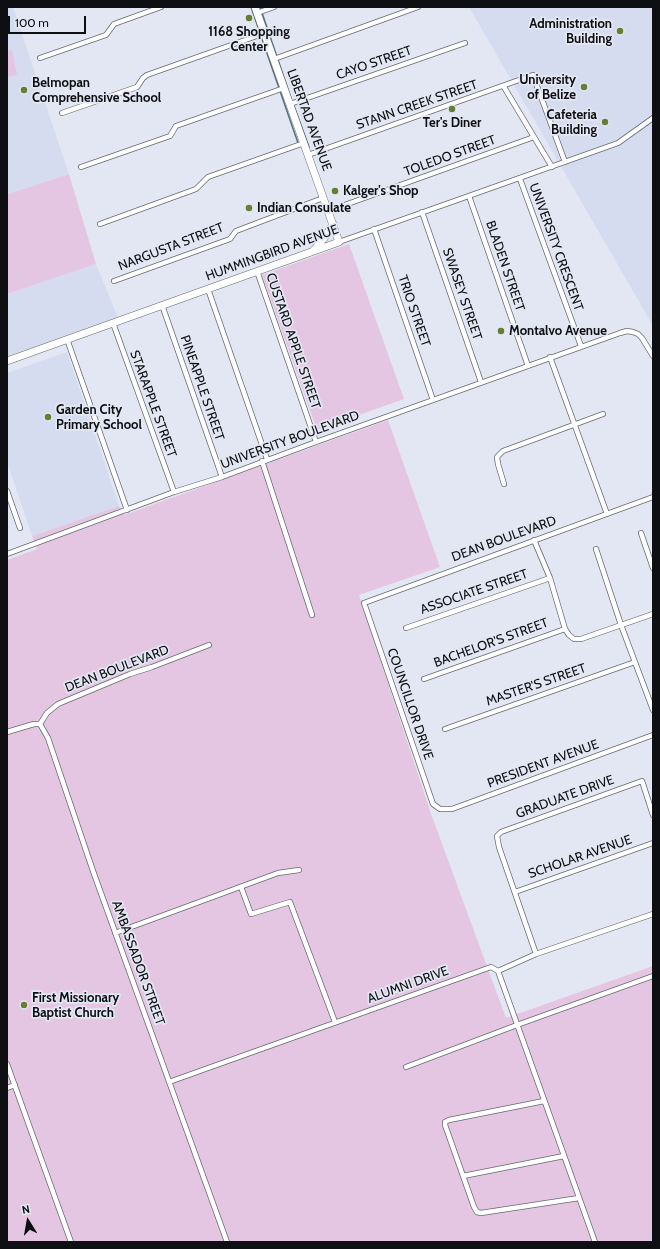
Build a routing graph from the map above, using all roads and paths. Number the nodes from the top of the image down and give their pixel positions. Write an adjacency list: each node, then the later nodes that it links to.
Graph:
1 (162, 7): 7 (street)
2 (274, 7): 4 (street)
3 (418, 7): 8 (street)
4 (256, 10): 5 (street, LIBERTAD AVENUE)
5 (265, 33): 8 (street, LIBERTAD AVENUE); 12 (street)
6 (465, 43): 11 (street, CAYO STREET)
7 (40, 58)
8 (274, 59): 10 (street, LIBERTAD AVENUE)
9 (504, 87): 14 (street); 16 (street, STANN CREEK STREET); 17 (street, STANN CREEK STREET)
10 (284, 88): 11 (street, LIBERTAD AVENUE); 19 (street)
11 (290, 104): 15 (street, LIBERTAD AVENUE)
12 (62, 113)
13 (653, 118): 17 (street, HUMMINGBIRD AVENUE)
14 (534, 137): 18 (street); 23 (street, TOLEDO STREET)
15 (304, 143): 16 (street, LIBERTAD AVENUE); 25 (street)
16 (308, 155): 22 (street, LIBERTAD AVENUE)
17 (565, 162): 18 (street, HUMMINGBIRD AVENUE)
18 (552, 167): 20 (street, HUMMINGBIRD AVENUE)
19 (81, 168)
20 (520, 178): 21 (street, HUMMINGBIRD AVENUE); 36 (street, UNIVERSITY CRESCENT)
21 (469, 196): 24 (street, HUMMINGBIRD AVENUE); 40 (street, BLADEN STREET)
22 (324, 198): 23 (street, LIBERTAD AVENUE); 31 (street, NARGUSTA STREET)
23 (328, 212): 26 (street, LIBERTAD AVENUE)
24 (422, 212): 27 (street, HUMMINGBIRD AVENUE); 41 (street, SWASEY STREET)
25 (100, 224)
26 (333, 224): 28 (street, LIBERTAD AVENUE); 29 (street)
27 (374, 229): 28 (street, HUMMINGBIRD AVENUE); 42 (street, TRIO STREET)
28 (339, 242): 29 (street, HUMMINGBIRD AVENUE)
29 (313, 251): 30 (street, HUMMINGBIRD AVENUE)
30 (257, 271): 32 (street, HUMMINGBIRD AVENUE); 45 (street, CUSTARD APPLE STREET)
31 (114, 281)
32 (208, 289): 33 (street, HUMMINGBIRD AVENUE); 46 (street)
33 (162, 305): 34 (street, HUMMINGBIRD AVENUE); 48 (street, PINEAPPLE STREET)
34 (113, 323): 35 (street, HUMMINGBIRD AVENUE); 51 (street, STARAPPLE STREET)
35 (67, 339): 39 (street, HUMMINGBIRD AVENUE); 53 (street)
36 (581, 346): 37 (street, UNIVERSITY BOULEVARD); 38 (street, UNIVERSITY BOULEVARD)
37 (653, 356)
38 (550, 357): 40 (street, UNIVERSITY BOULEVARD); 44 (street)
39 (7, 361)
40 (528, 366): 41 (street, UNIVERSITY BOULEVARD)
41 (481, 382): 42 (street, UNIVERSITY BOULEVARD)
42 (433, 400): 45 (street, UNIVERSITY BOULEVARD)
43 (603, 414): 44 (street)
44 (575, 424): 49 (street); 54 (street)
45 (316, 442): 46 (street, UNIVERSITY BOULEVARD)
46 (267, 459): 47 (street, UNIVERSITY BOULEVARD)
47 (262, 461): 48 (street, UNIVERSITY BOULEVARD); 64 (street)
48 (222, 477): 51 (street, UNIVERSITY BOULEVARD)
49 (504, 484)
50 (7, 491): 55 (street)
51 (174, 492): 53 (street, UNIVERSITY BOULEVARD)
52 (653, 497): 54 (street, DEAN BOULEVARD)
53 (126, 510): 59 (street, UNIVERSITY BOULEVARD)
54 (607, 514): 57 (street, DEAN BOULEVARD)
55 (20, 528)
56 (641, 533): 60 (street)
57 (534, 540): 61 (street); 62 (street, DEAN BOULEVARD)
58 (596, 549): 65 (street)
59 (7, 554)
60 (653, 568)
61 (550, 578): 66 (street, ASSOCIATE STREET); 67 (street)
62 (364, 603): 76 (street, COUNCILLOR DRIVE)
63 (653, 614): 65 (street)
64 (312, 615)
65 (621, 625): 67 (street); 69 (street)
66 (406, 628)
67 (565, 629): 70 (street, BACHELOR'S STREET)
68 (209, 645): 72 (street, DEAN BOULEVARD)
69 (635, 662): 71 (street); 73 (street, MASTER'S STREET)
70 (424, 679)
71 (653, 710)
72 (40, 724): 74 (street); 83 (street, AMBASSADOR STREET)
73 (445, 729)
74 (7, 732)
75 (653, 735): 76 (street, PRESIDENT AVENUE)
76 (440, 809)
77 (653, 815): 81 (street, GRADUATE DRIVE)
78 (653, 843): 81 (street, SCHOLAR AVENUE)
79 (299, 870): 80 (street)
80 (241, 887): 83 (street); 87 (street)
81 (515, 892): 84 (street)
82 (653, 914): 84 (street, ALUMNI DRIVE)
83 (115, 933): 91 (street, AMBASSADOR STREET)
84 (536, 954): 85 (street, ALUMNI DRIVE)
85 (498, 971): 87 (street, ALUMNI DRIVE); 88 (street)
86 (653, 977): 88 (street)
87 (335, 1022): 91 (street, ALUMNI DRIVE)
88 (517, 1025): 90 (street); 94 (street)
89 (7, 1064): 92 (street)
90 (406, 1067)
91 (169, 1082): 99 (street, AMBASSADOR STREET)
92 (15, 1085): 93 (street); 98 (street)
93 (7, 1088)
94 (544, 1101): 95 (street); 96 (street)
95 (564, 1156): 96 (street); 97 (street)
96 (463, 1176): 97 (street)
97 (579, 1198): 100 (street)
98 (71, 1242)
99 (227, 1242)
100 (595, 1242)

